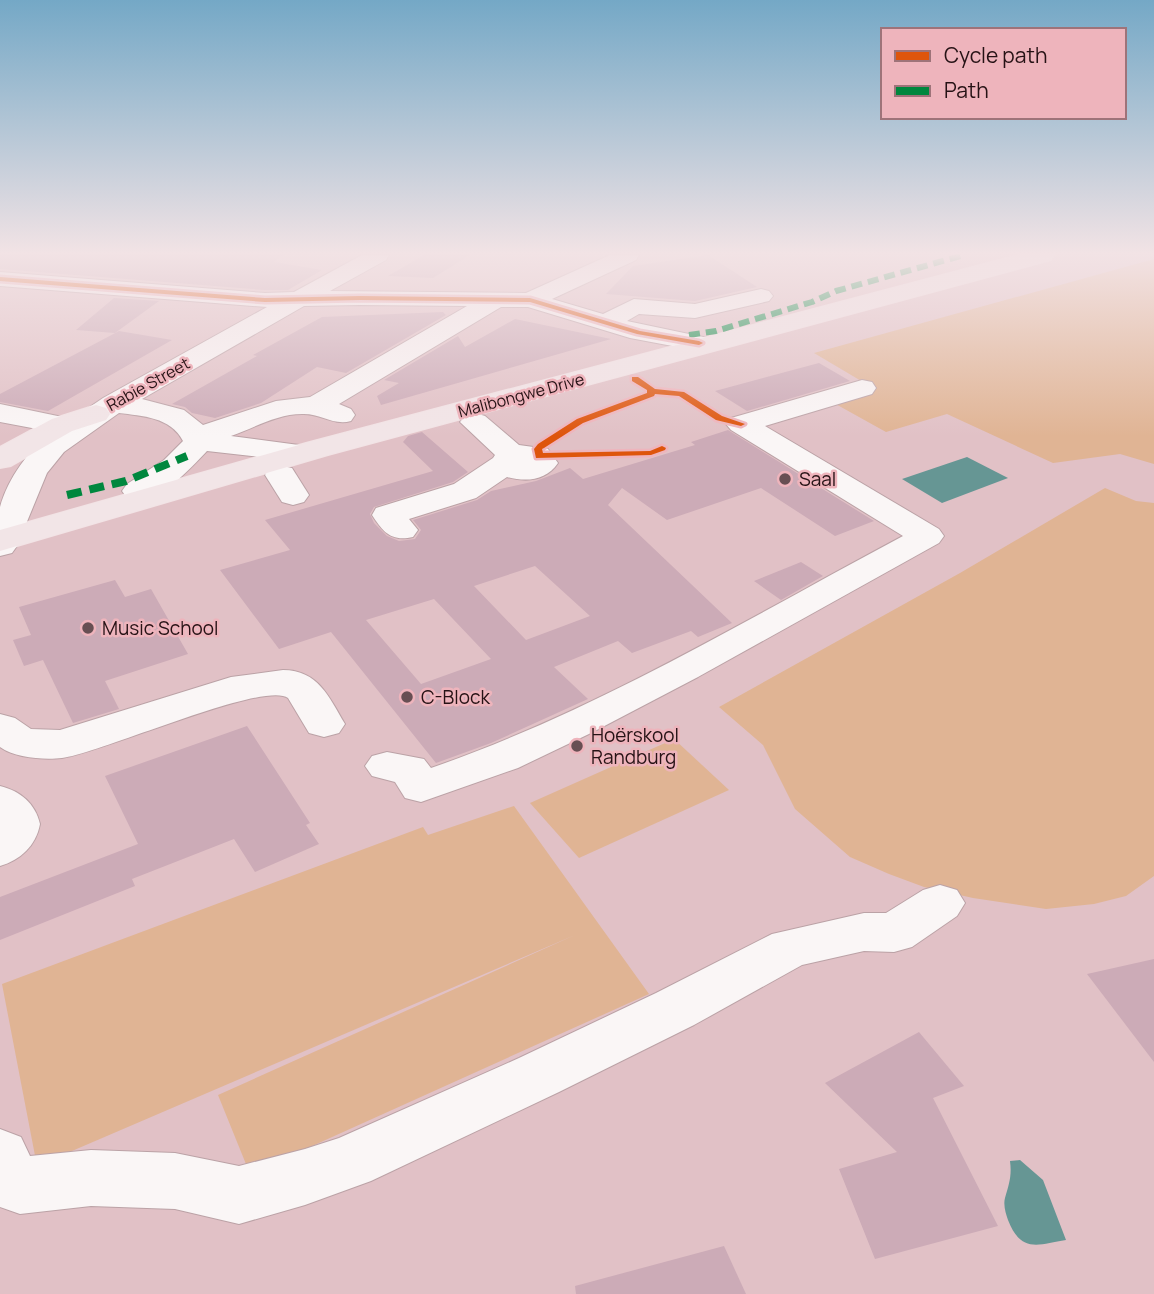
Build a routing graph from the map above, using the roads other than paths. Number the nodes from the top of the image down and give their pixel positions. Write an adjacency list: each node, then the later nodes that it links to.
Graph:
1 (271, 315): 10 (street, Rabie Street)
2 (469, 315): 9 (street)
3 (539, 315): 7 (street)
4 (631, 315): 7 (street)
5 (796, 315): 7 (main road, Malibongwe Drive)
6 (817, 315): 20 (main road, Malibongwe Drive)
7 (625, 337): 17 (main road, Malibongwe Drive)
8 (862, 388): 23 (street)
9 (319, 404): 12 (street); 15 (street)
10 (104, 409): 14 (main road); 15 (street); 20 (street, Rabie Street)
11 (0, 413): 14 (street)
12 (350, 418)
13 (475, 422): 19 (street)
14 (62, 425): 16 (main road)
15 (197, 439): 17 (street); 18 (street)
16 (8, 447)
17 (288, 474): 18 (main road, Malibongwe Drive)
18 (138, 491): 20 (main road, Malibongwe Drive)
19 (401, 530)
20 (2, 536)
21 (324, 724): 22 (street)
22 (0, 727)
23 (387, 766)
24 (0, 801): 25 (street)
25 (0, 849)
26 (940, 903): 27 (street)
27 (0, 1156)

